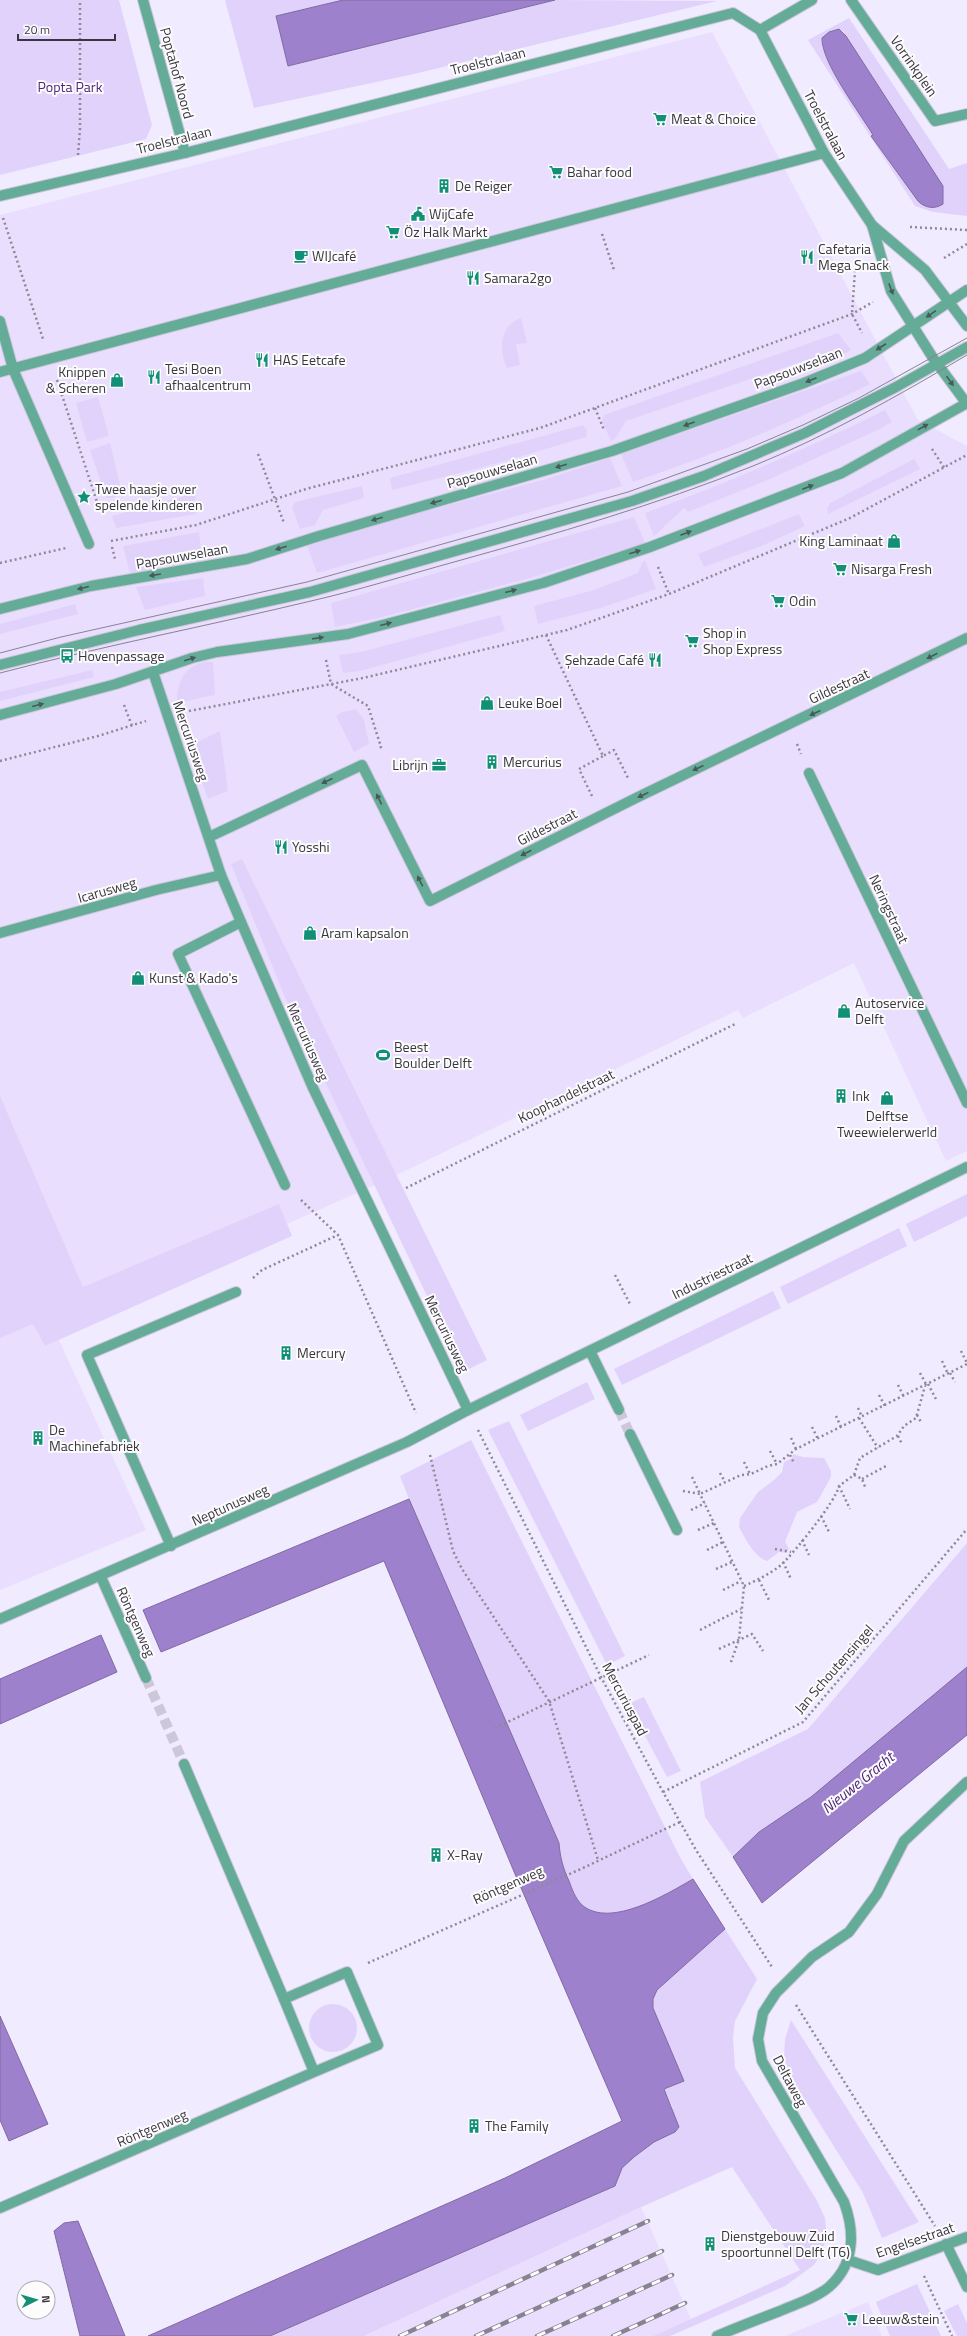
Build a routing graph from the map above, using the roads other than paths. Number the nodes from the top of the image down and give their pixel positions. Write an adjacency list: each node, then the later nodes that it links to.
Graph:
1 (143, 0): 6 (street, Poptahof Noord)
2 (812, 0): 4 (street)
3 (851, 0): 5 (street, Vorrinkplein)
4 (760, 30): 6 (street, Troelstralaan); 7 (street, Troelstralaan)
5 (967, 114)
6 (185, 153): 8 (street, Troelstralaan)
7 (824, 153): 9 (street, Troelstralaan); 17 (street)
8 (0, 196)
9 (872, 225): 11 (street, Troelstralaan); 13 (street, Troelstralaan, one-way to 13)
10 (967, 290): 11 (street, Papsouwselaan)
11 (949, 302): 13 (street, Papsouwselaan, one-way to 13); 14 (street, Troelstralaan)
12 (0, 321): 17 (street)
13 (913, 326): 16 (street, Troelstralaan); 21 (street, Papsouwselaan, one-way to 21)
14 (967, 326)
15 (967, 347): 16 (street)
16 (938, 364): 19 (street, Troelstralaan, one-way to 19); 23 (street)
17 (13, 369): 18 (street); 20 (street)
18 (0, 372)
19 (967, 403): 24 (street, one-way to 19)
20 (88, 544)
21 (0, 609)
22 (967, 638): 27 (street, Gildestraat, one-way to 27)
23 (0, 665)
24 (154, 672): 25 (street, one-way to 24); 27 (street, Mercuriusweg)
25 (0, 715)
26 (809, 773): 31 (street, Neringstraat)
27 (209, 837): 28 (street, Mercuriusweg)
28 (221, 875): 29 (street, Mercuriusweg); 30 (street, Icarusweg)
29 (241, 922): 33 (street); 36 (street, Mercuriusweg)
30 (0, 933)
31 (967, 1103)
32 (967, 1167): 35 (street, Industriestraat)
33 (285, 1185)
34 (236, 1292): 40 (street)
35 (590, 1351): 36 (street, Industriestraat); 37 (street)
36 (468, 1410): 40 (street, Neptunusweg)
37 (619, 1410)
38 (630, 1434): 39 (street)
39 (677, 1530)
40 (171, 1546): 41 (street, Neptunusweg)
41 (101, 1577): 42 (street, Neptunusweg); 43 (street, Röntgenweg)
42 (0, 1619)
43 (146, 1678)
44 (184, 1764): 46 (street)
45 (967, 1782): 51 (street, Deltaweg)
46 (284, 1999): 47 (street); 47 (street, Röntgenweg)
47 (314, 2072): 48 (street, Röntgenweg)
48 (0, 2208)
49 (967, 2237): 50 (street, Engelsestraat)
50 (946, 2244): 51 (street, Engelsestraat); 52 (street)
51 (848, 2260): 53 (street, Deltaweg)
52 (967, 2287)
53 (717, 2336)

